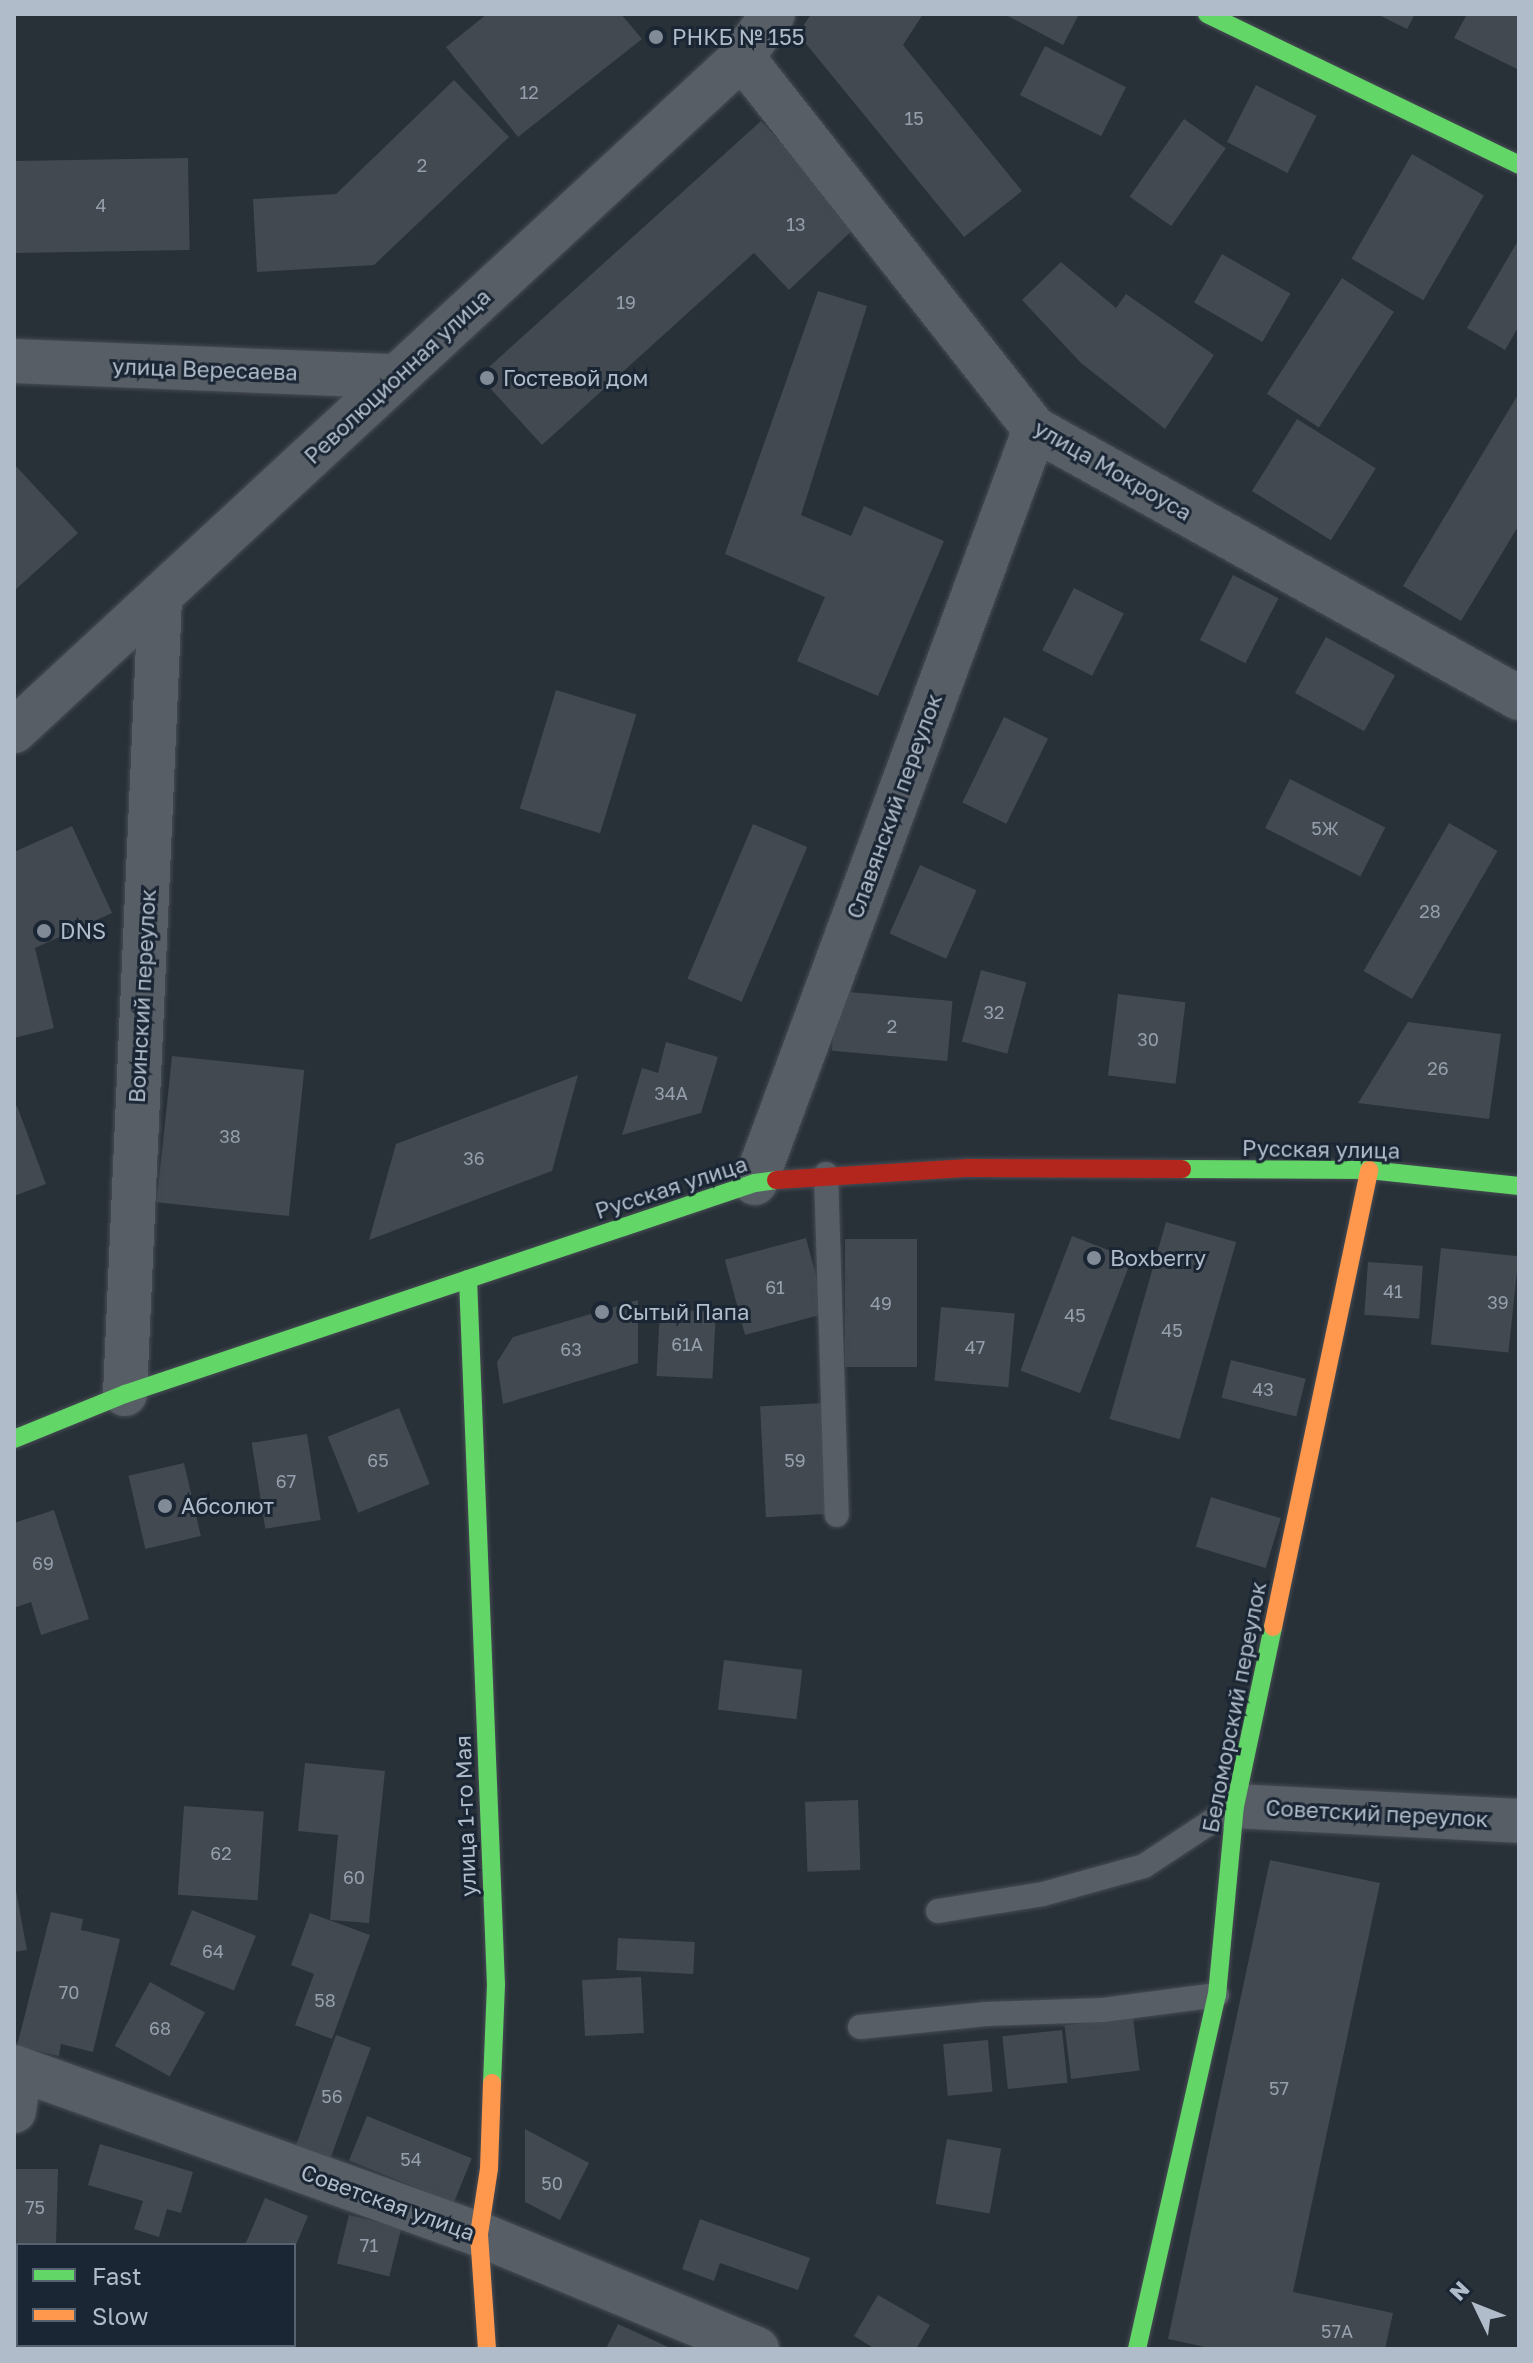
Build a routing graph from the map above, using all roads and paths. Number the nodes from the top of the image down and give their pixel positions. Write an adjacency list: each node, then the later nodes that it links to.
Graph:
1 (773, 14): 3 (street, Революционная улица)
2 (1207, 14): 4 (street)
3 (742, 57): 6 (street, Революционная улица); 7 (street, улица Мокроуса)
4 (1519, 165)
5 (14, 361): 6 (street, улица Вересаева)
6 (395, 376): 8 (street, Революционная улица)
7 (1035, 429): 9 (street, улица Мокроуса); 13 (street, Славянский переулок)
8 (160, 599): 10 (street, Революционная улица); 16 (street, Воинский переулок)
9 (1519, 698)
10 (14, 731)
11 (1369, 1170): 12 (street, Русская улица); 14 (street, Русская улица); 19 (street, Беломорский переулок)
12 (826, 1174): 13 (street, Русская улица); 18 (lane)
13 (755, 1183): 15 (street, Русская улица)
14 (1519, 1186)
15 (468, 1279): 16 (street, Русская улица); 26 (street, улица 1-го Мая)
16 (125, 1394): 17 (street, Русская улица)
17 (14, 1439)
18 (837, 1515)
19 (1235, 1806): 20 (street, Советский переулок); 21 (lane); 22 (street, Беломорский переулок)
20 (1519, 1821)
21 (938, 1911)
22 (1217, 1995): 23 (lane); 29 (street, Беломорский переулок)
23 (860, 2027)
24 (17, 2068): 25 (street); 26 (street, Советская улица)
25 (14, 2111)
26 (479, 2234): 27 (street, улица 1-го Мая); 28 (street, Советская улица)
27 (487, 2349)
28 (757, 2349)
29 (1137, 2349)

